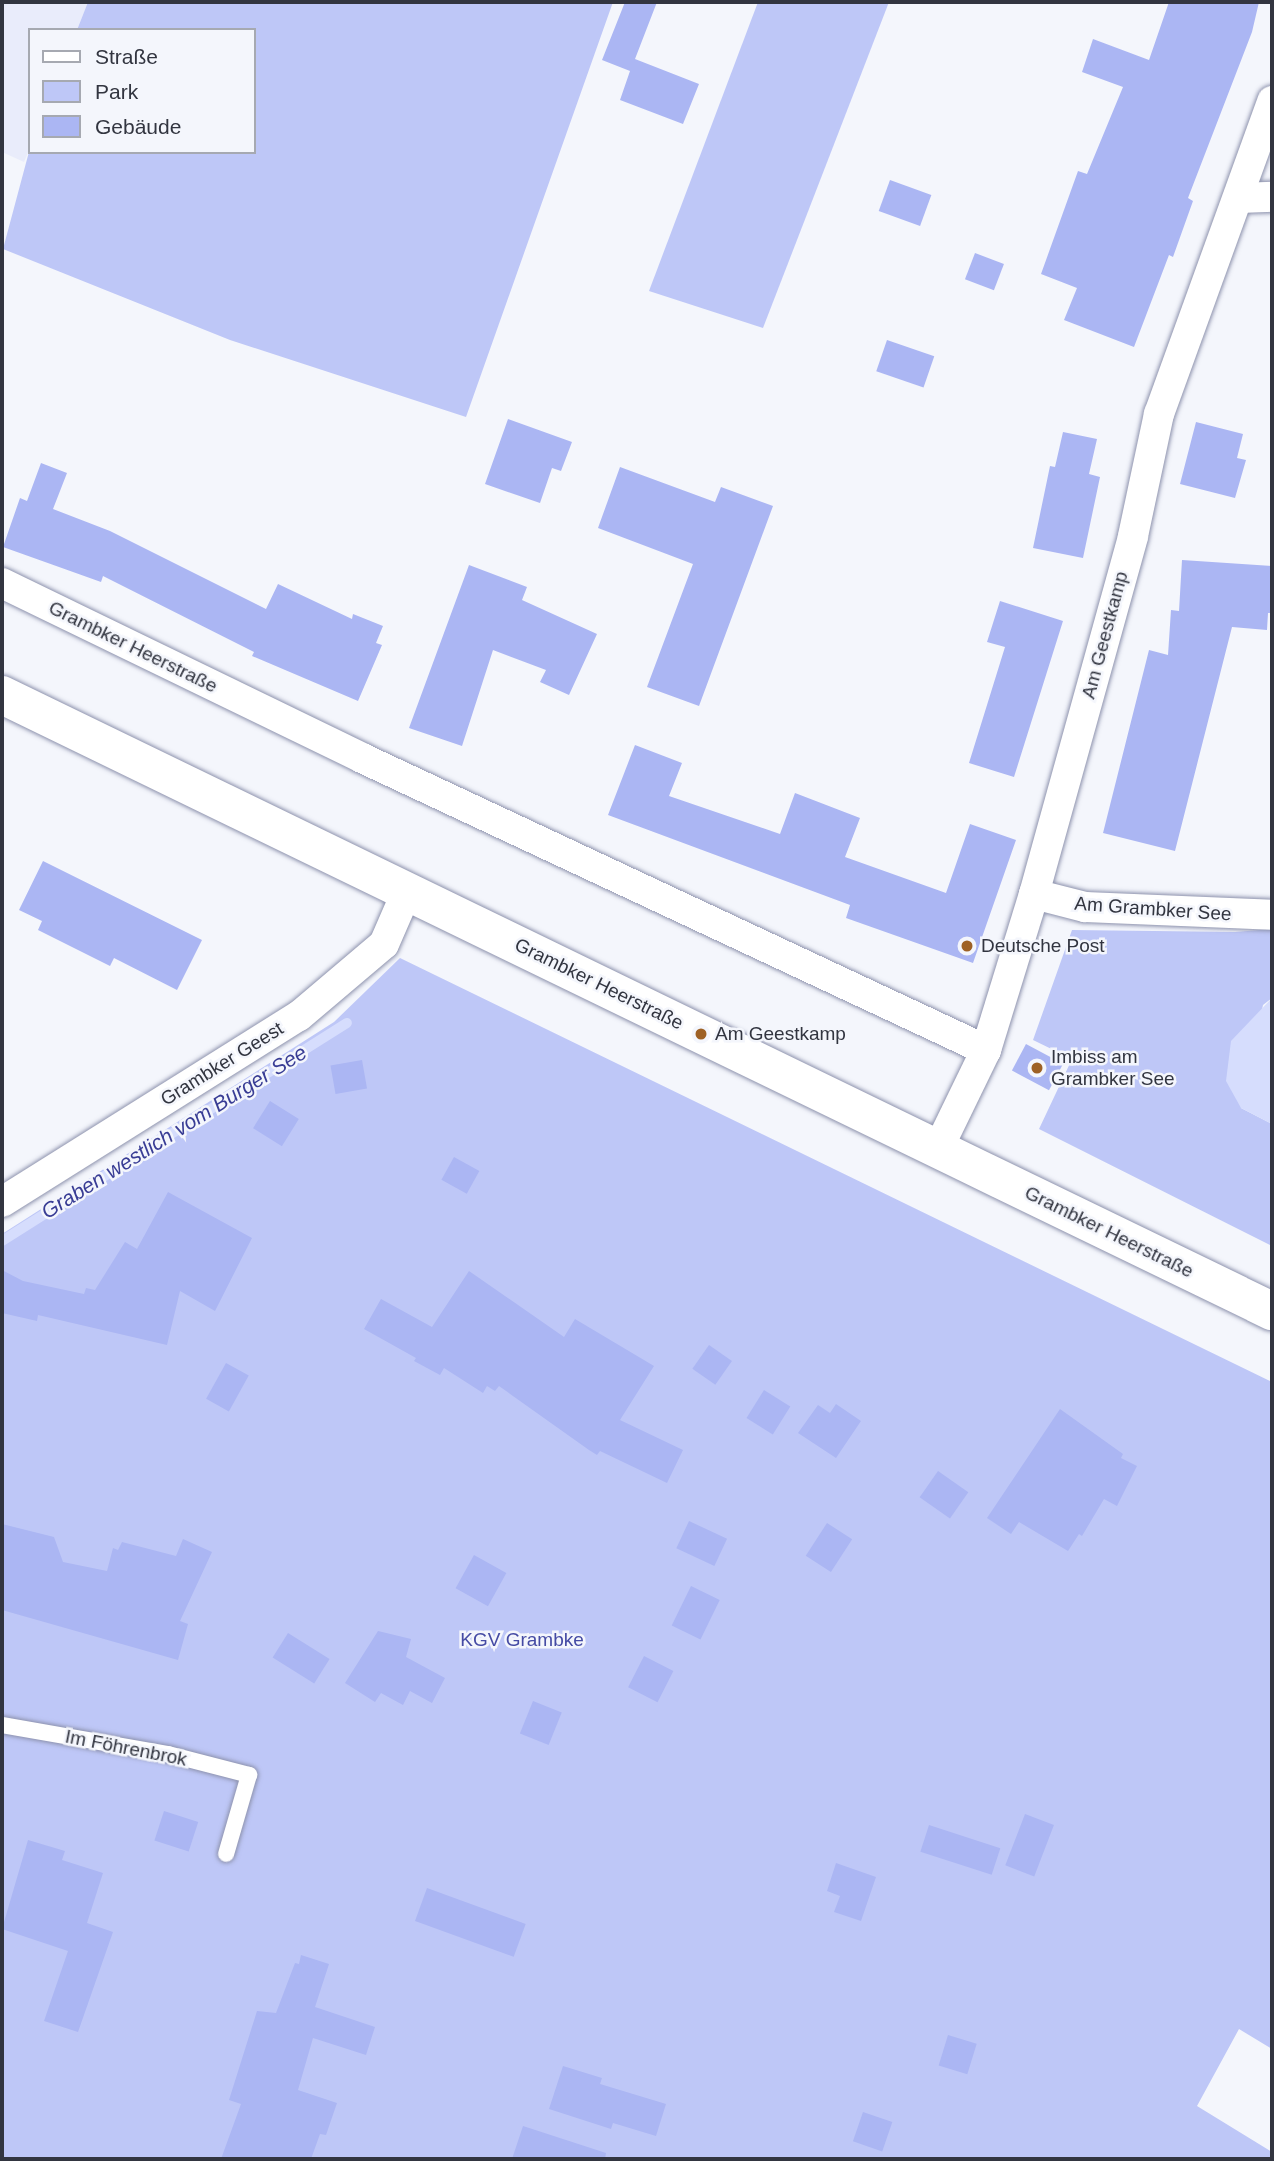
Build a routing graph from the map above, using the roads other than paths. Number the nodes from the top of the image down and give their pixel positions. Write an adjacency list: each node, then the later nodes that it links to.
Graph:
1 (1272, 101): 3 (street, Am Geestkamp)
2 (1272, 197): 3 (street)
3 (1240, 198): 7 (street, Am Geestkamp)
4 (2, 583): 9 (street, Grambker Heerstraße)
5 (2, 695): 6 (main road, Grambker Heerstraße)
6 (407, 891): 10 (main road, Grambker Heerstraße); 11 (street, Grambker Geest)
7 (1034, 894): 8 (street, Am Grambker See); 9 (street, Am Geestkamp)
8 (1272, 915)
9 (986, 1050): 10 (street, Am Geestkamp)
10 (938, 1149): 12 (main road, Grambker Heerstraße)
11 (2, 1202)
12 (1272, 1311)
13 (2, 1725): 14 (lane, Im Föhrenbrok)
14 (226, 1854)

